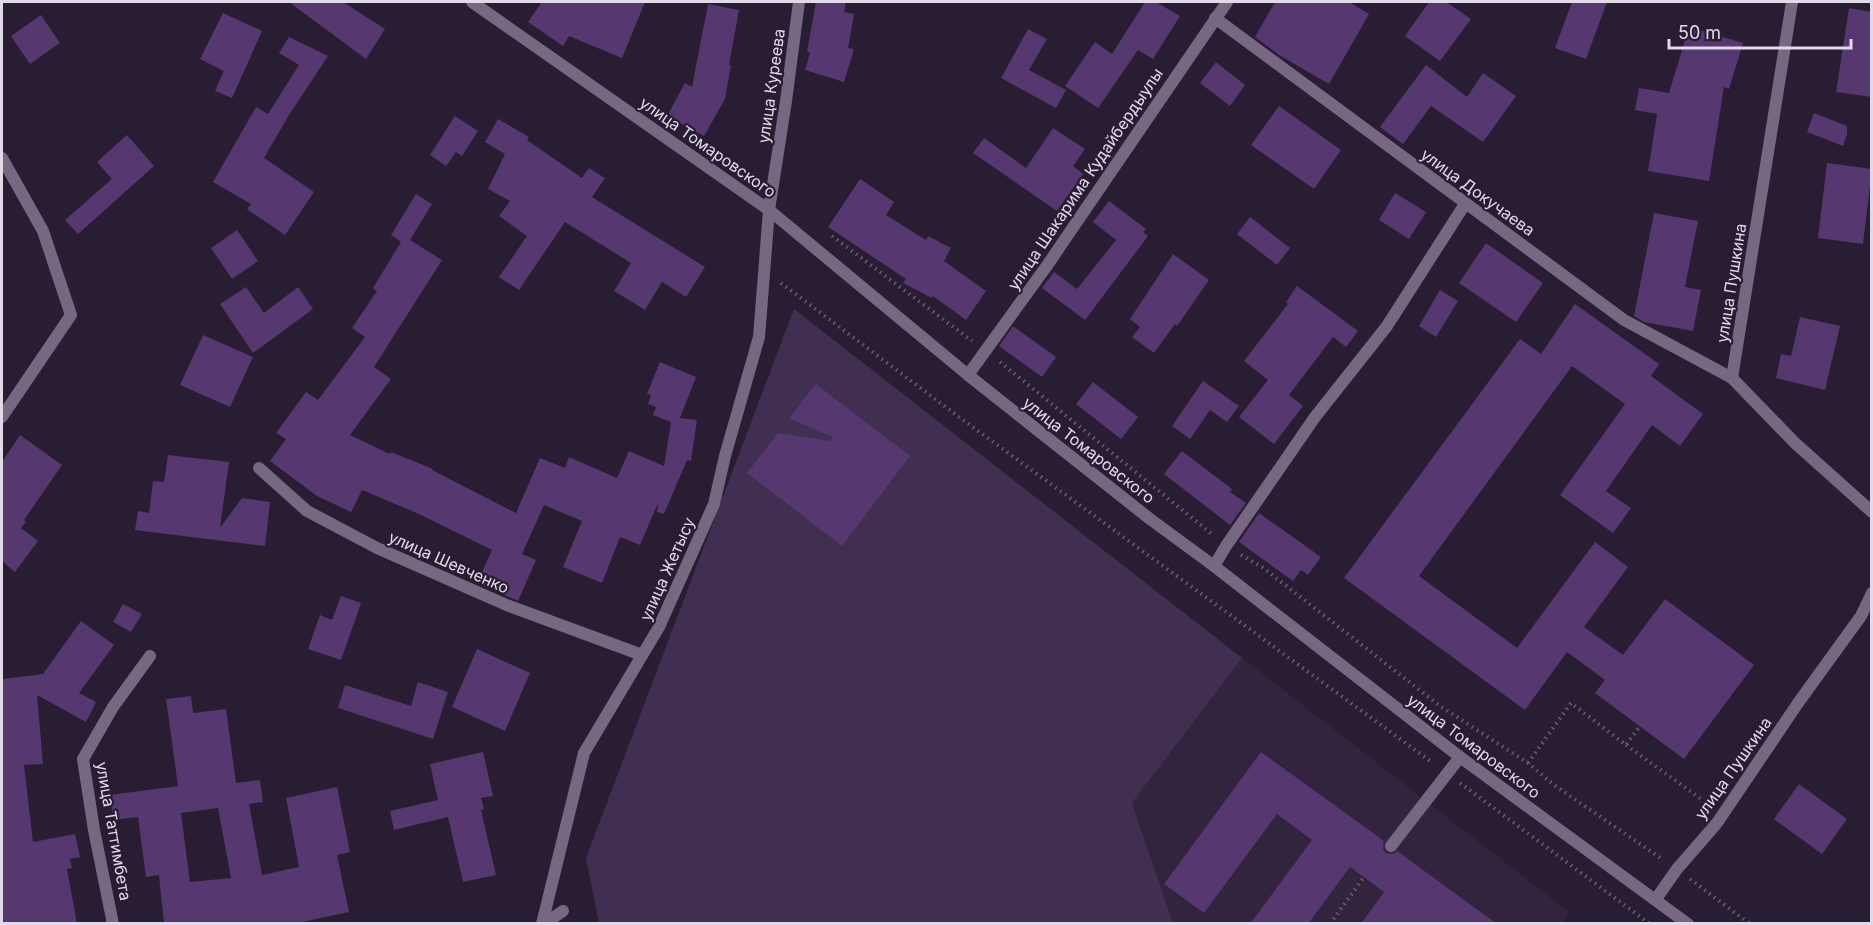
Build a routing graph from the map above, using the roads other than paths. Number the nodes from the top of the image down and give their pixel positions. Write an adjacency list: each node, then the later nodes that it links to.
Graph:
1 (472, 2): 8 (street, улица Томаровского)
2 (799, 2): 8 (street, улица Куреева)
3 (1227, 2): 5 (street, улица Шакарима Кудайбердыулы)
4 (1791, 2): 10 (street, улица Пушкина)
5 (1215, 18): 7 (street, улица Докучаева); 9 (street, улица Шакарима Кудайбердыулы)
6 (2, 158): 11 (street)
7 (1465, 204): 10 (street, улица Докучаева); 14 (street)
8 (769, 210): 9 (street, улица Томаровского); 16 (street, улица Жетысу)
9 (968, 375): 14 (street, улица Томаровского)
10 (1732, 378): 13 (street)
11 (2, 417)
12 (259, 468): 16 (street, улица Шевченко)
13 (1872, 512)
14 (1214, 566): 18 (street, улица Томаровского)
15 (1872, 593): 20 (street, улица Пушкина)
16 (642, 655): 23 (street, улица Жетысу)
17 (150, 656): 22 (street, улица Таттимбета)
18 (1460, 757): 19 (street); 20 (street, улица Томаровского)
19 (1391, 846)
20 (1656, 899): 24 (street, улица Томаровского)
21 (562, 911): 23 (street)
22 (113, 924)
23 (543, 924)
24 (1688, 924)

